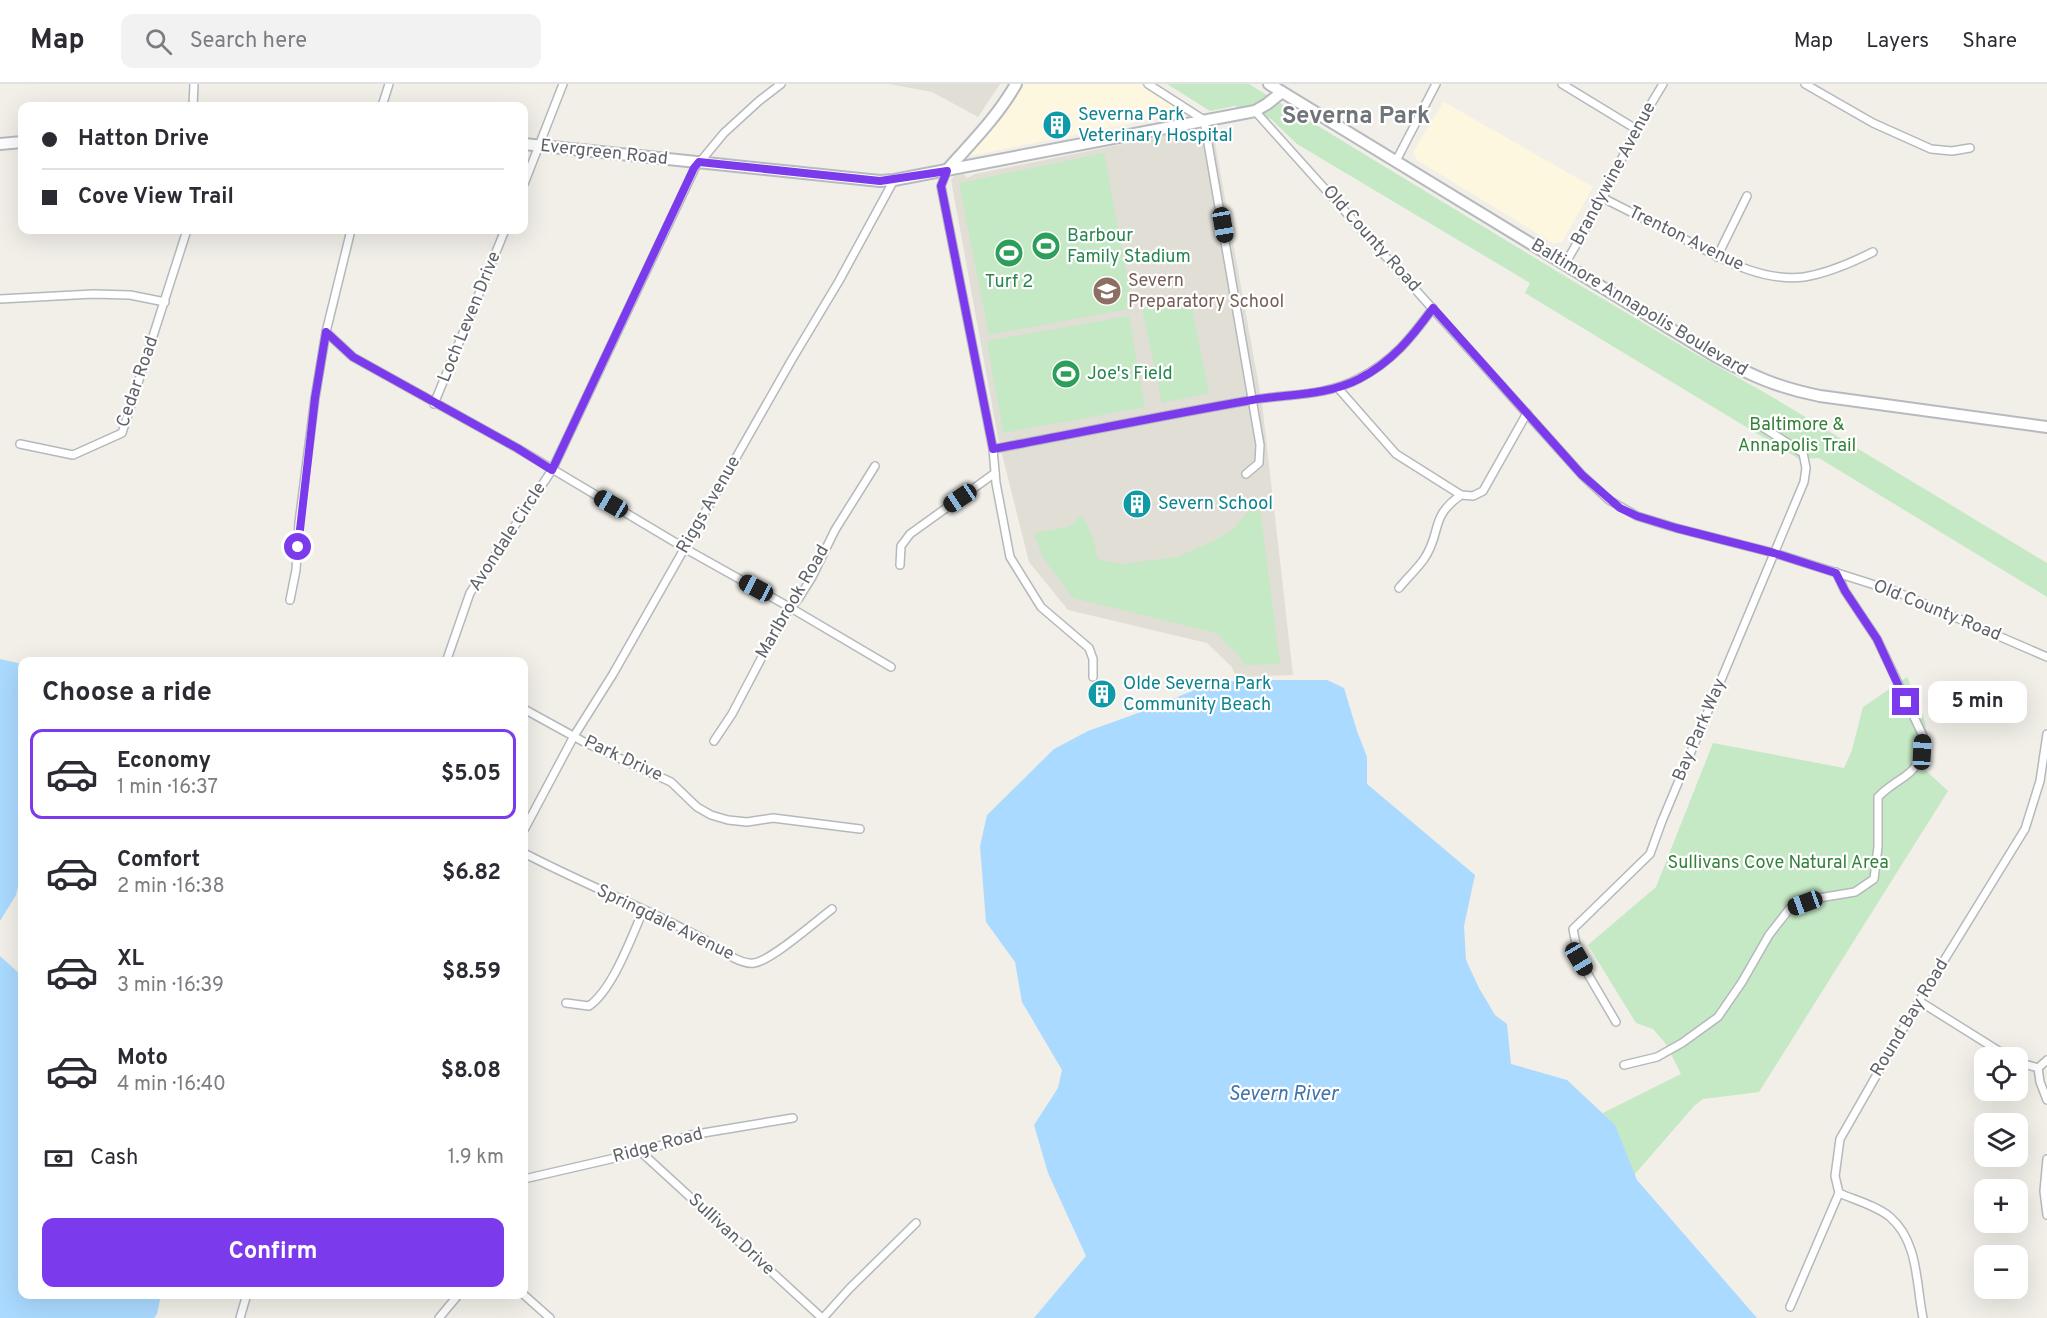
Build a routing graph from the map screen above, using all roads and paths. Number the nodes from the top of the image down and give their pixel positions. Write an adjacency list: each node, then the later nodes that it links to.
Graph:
1 (194, 84): 13 (street)
2 (389, 84): 14 (street)
3 (563, 84): 21 (street)
4 (782, 84): 24 (street, Avondale Circle)
5 (1016, 84): 25 (street)
6 (1148, 84): 16 (street)
7 (1269, 84): 12 (street, Baltimore Annapolis Boulevard)
8 (1436, 84): 23 (street)
9 (1562, 84): 17 (street)
10 (1664, 84): 17 (street, Brandywine Avenue)
11 (1805, 84): 22 (street)
12 (1282, 92): 15 (street, Evergreen Road); 23 (street, Baltimore Annapolis Boulevard)
13 (193, 102)
14 (383, 102)
15 (1255, 111): 16 (street, Evergreen Road); 38 (street, Old County Road)
16 (1204, 120): 25 (street, Evergreen Road); 41 (street)
17 (1636, 129): 29 (street, Brandywine Avenue)
18 (18, 142): 19 (street)
19 (0, 144)
20 (528, 145): 21 (street, Evergreen Road)
21 (539, 146): 24 (street, Evergreen Road); 26 (street)
22 (1970, 148)
23 (1396, 161): 35 (street, Baltimore Annapolis Boulevard)
24 (699, 162): 27 (street, Evergreen Road); 49 (street, Avondale Circle)
25 (947, 171): 27 (street, Evergreen Road); 47 (street)
26 (528, 174)
27 (894, 180): 53 (street, Riggs Avenue)
28 (1747, 196): 34 (street)
29 (1603, 198): 34 (street, Trenton Avenue); 35 (street, Brandywine Avenue)
30 (186, 234): 37 (street, Cedar Road)
31 (350, 234): 39 (street)
32 (503, 234): 42 (street, Loch Leven Drive)
33 (1873, 252): 34 (street, Trenton Avenue)
34 (1717, 257)
35 (1565, 264): 44 (street, Baltimore Annapolis Boulevard)
36 (0, 299): 37 (street)
37 (165, 302): 46 (street, Cedar Road)
38 (1433, 308): 40 (street); 43 (street, Old County Road)
39 (326, 332): 42 (street); 58 (street)
40 (1338, 388): 41 (street); 52 (street)
41 (1254, 400): 47 (street); 51 (street)
42 (434, 404): 49 (street)
43 (1527, 413): 52 (street); 54 (street, Old County Road)
44 (2047, 427)
45 (1764, 428): 54 (street, Bay Park Way)
46 (20, 444)
47 (993, 449): 50 (street)
48 (875, 466): 59 (street, Marlbrook Road)
49 (552, 470): 53 (street); 60 (street, Avondale Circle)
50 (995, 472): 55 (street); 63 (street)
51 (1246, 474)
52 (1461, 495): 57 (street)
53 (684, 547): 59 (street); 66 (street, Riggs Avenue)
54 (1774, 553): 56 (street, Old County Road); 75 (street, Bay Park Way)
55 (900, 565)
56 (1836, 573): 61 (street, Old County Road); 78 (street)
57 (1399, 588)
58 (290, 600)
59 (791, 608): 62 (street); 67 (street, Marlbrook Road)
60 (448, 657)
61 (2047, 657)
62 (891, 667)
63 (1093, 676)
64 (528, 711): 66 (street, Park Drive)
65 (2047, 734): 73 (street, Round Bay Road)
66 (574, 736): 68 (street, Riggs Avenue); 69 (street, Park Drive)
67 (714, 741)
68 (528, 822)
69 (860, 828)
70 (528, 855): 72 (street, Springdale Avenue)
71 (832, 909): 72 (street, Springdale Avenue)
72 (643, 911): 74 (street)
73 (1919, 1001): 76 (street); 86 (street, Round Bay Road)
74 (566, 1003)
75 (1616, 1022)
76 (1992, 1047)
77 (2047, 1060): 80 (street)
78 (1624, 1065)
79 (2028, 1065): 80 (street)
80 (2038, 1068): 81 (street)
81 (2047, 1100)
82 (793, 1118): 83 (street, Ridge Road)
83 (641, 1152): 85 (street, Ridge Road); 96 (street, Sullivan Drive)
84 (2047, 1159): 87 (street)
85 (528, 1178)
86 (1839, 1193): 92 (street, Round Bay Road); 97 (street)
87 (2047, 1215)
88 (916, 1223): 96 (street)
89 (528, 1298): 95 (street)
90 (246, 1299): 93 (street)
91 (455, 1299): 94 (street)
92 (1790, 1308)
93 (240, 1318)
94 (439, 1318)
95 (550, 1318)
96 (822, 1318)
97 (1923, 1318)

